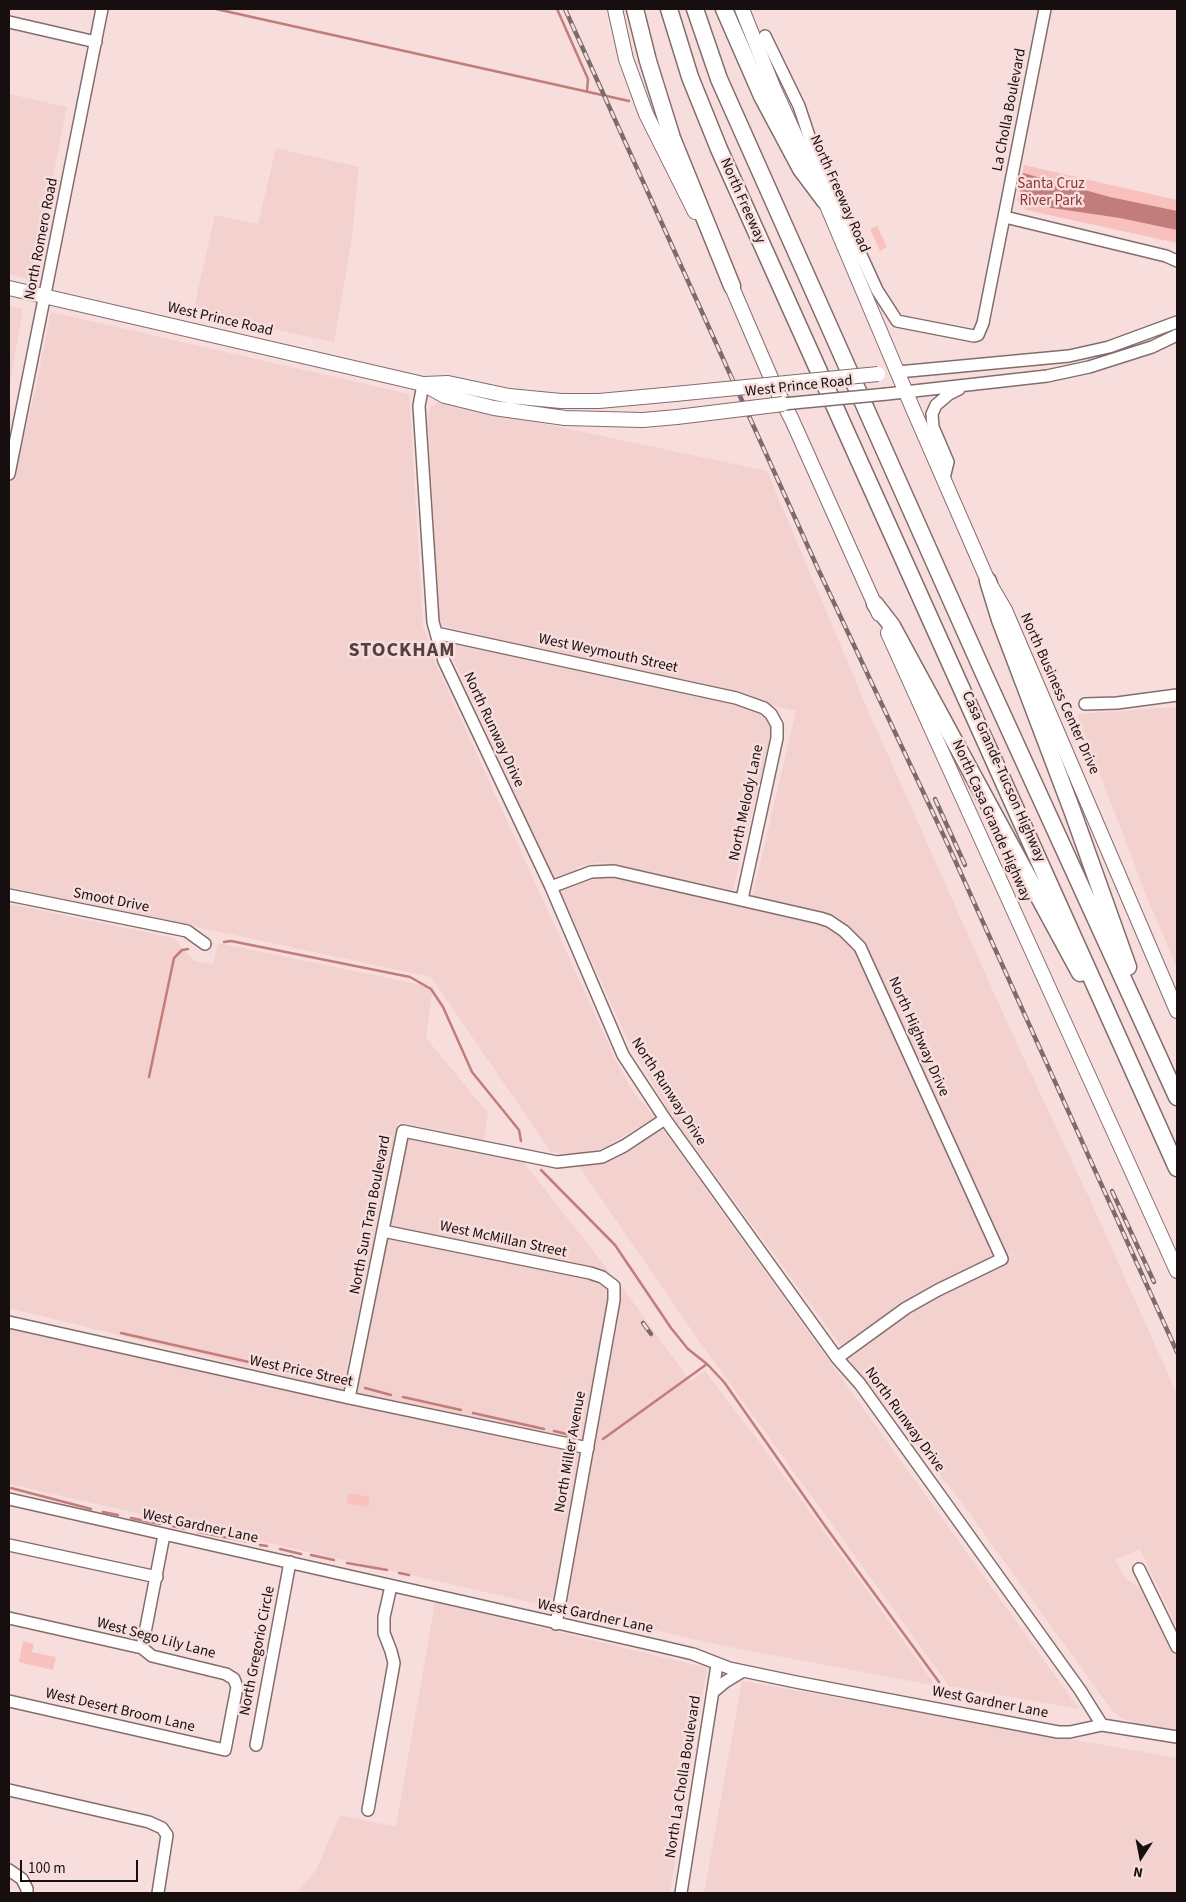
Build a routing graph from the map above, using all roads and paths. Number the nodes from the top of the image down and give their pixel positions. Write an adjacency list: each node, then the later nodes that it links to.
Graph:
1 (102, 9): 11 (street, North Romero Road)
2 (615, 9): 15 (main road)
3 (635, 9): 15 (highway)
4 (669, 9): 25 (highway, North Freeway)
5 (695, 9): 23 (highway, North Freeway)
6 (724, 9): 12 (highway)
7 (742, 9): 12 (main road, North Freeway Road)
8 (1045, 9): 13 (street, La Cholla Boulevard)
9 (9, 22): 11 (street)
10 (765, 36): 13 (street, La Cholla Boulevard)
11 (96, 42): 17 (street, North Romero Road)
12 (825, 201): 20 (main road, North Freeway Road)
13 (1005, 217): 14 (street)
14 (1177, 261)
15 (732, 286): 22 (main road)
16 (9, 288): 17 (main road, West Prince Road)
17 (46, 296): 21 (main road, West Prince Road); 28 (street, North Romero Road)
18 (1177, 322): 20 (street, West Prince Road)
19 (1177, 335): 24 (street, West Prince Road)
20 (898, 372): 22 (main road, West Prince Road, bridge); 26 (main road, North Freeway Road)
21 (423, 384): 22 (main road, West Prince Road, bridge); 27 (main road, West Prince Road, bridge); 32 (street, North Runway Drive)
22 (774, 385): 27 (main road, North Casa Grande Highway)
23 (856, 385): 41 (highway, Casa Grande-Tucson Highway)
24 (968, 385): 26 (street, West Prince Road); 29 (street)
25 (827, 388): 42 (highway, Casa Grande-Tucson Highway)
26 (906, 392): 27 (street, West Prince Road, bridge); 29 (main road, North Business Center Drive)
27 (783, 404): 31 (main road, North Casa Grande Highway)
28 (9, 474)
29 (944, 478): 30 (main road, North Business Center Drive)
30 (988, 581): 40 (main road, North Business Center Drive); 41 (highway)
31 (875, 604): 42 (highway); 47 (main road, North Casa Grande Highway)
32 (436, 633): 35 (street, West Weymouth Street); 36 (street, North Runway Drive)
33 (1177, 695): 34 (street)
34 (1085, 704)
35 (771, 714): 38 (street, North Melody Lane)
36 (552, 887): 38 (street, North Highway Drive); 44 (street, North Runway Drive)
37 (9, 895): 39 (street, Smoot Drive)
38 (742, 899): 50 (street, North Highway Drive)
39 (204, 944)
40 (1177, 1011)
41 (1158, 1054): 43 (highway, Casa Grande-Tucson Highway)
42 (1135, 1075): 45 (highway, Casa Grande-Tucson Highway)
43 (1177, 1097)
44 (664, 1119): 46 (street, North Sun Tran Boulevard); 50 (street, North Runway Drive)
45 (1177, 1168)
46 (383, 1230): 48 (street, West McMillan Street); 51 (street, North Sun Tran Boulevard)
47 (1177, 1271)
48 (614, 1286): 52 (street, North Miller Avenue)
49 (9, 1322): 51 (street, West Price Street)
50 (838, 1358): 68 (street, North Runway Drive)
51 (349, 1398): 52 (street, West Price Street)
52 (588, 1448): 61 (street, North Miller Avenue)
53 (9, 1499): 54 (street, West Gardner Lane)
54 (164, 1535): 56 (street, West Gardner Lane); 58 (street)
55 (9, 1544): 58 (street)
56 (290, 1562): 59 (street, West Gardner Lane); 70 (street, North Gregorio Circle)
57 (1139, 1569): 62 (street)
58 (157, 1576): 63 (street)
59 (391, 1586): 61 (street, West Gardner Lane); 73 (street)
60 (9, 1618): 63 (street, West Sego Lily Lane)
61 (556, 1624): 64 (street, West Gardner Lane)
62 (1177, 1647)
63 (142, 1648): 71 (street, West Sego Lily Lane)
64 (717, 1665): 65 (street, West Gardner Lane); 66 (street, North La Cholla Boulevard)
65 (743, 1671): 66 (street); 68 (street, West Gardner Lane)
66 (713, 1692): 77 (street, North La Cholla Boulevard)
67 (9, 1701): 71 (street, West Desert Broom Lane)
68 (1102, 1725): 69 (street, West Gardner Lane)
69 (1177, 1737)
70 (256, 1745)
71 (225, 1750)
72 (9, 1790): 76 (street)
73 (368, 1810)
74 (9, 1870): 75 (street)
75 (27, 1893)
76 (158, 1893)
77 (680, 1893)

